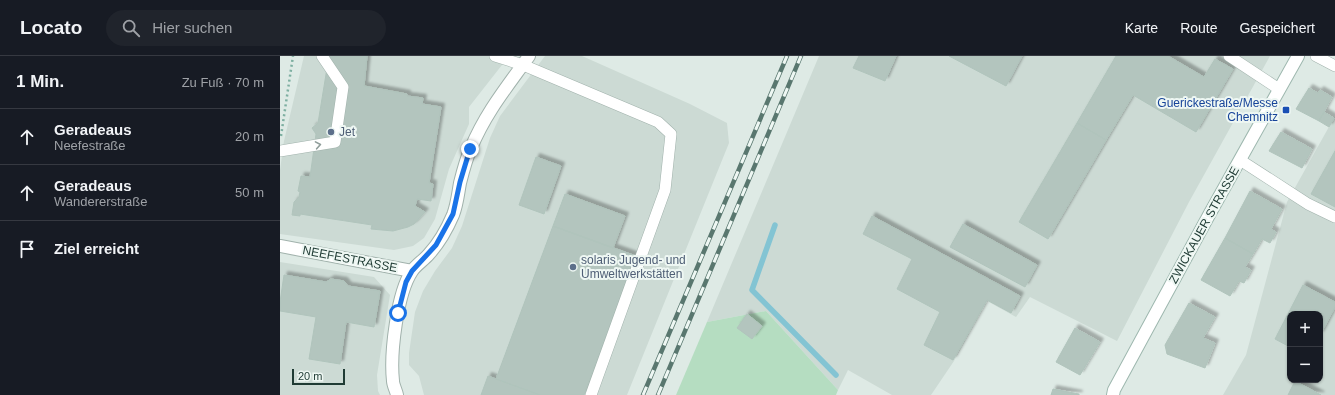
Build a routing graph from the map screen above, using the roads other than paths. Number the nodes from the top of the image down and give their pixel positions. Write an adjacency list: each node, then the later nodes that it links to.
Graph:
1 (322, 56): 9 (lane, one-way to 1)
2 (495, 56): 6 (lane)
3 (1229, 56): 8 (lane)
4 (1298, 56): 8 (street, ZWICKAUER STRASSE)
5 (1316, 56): 7 (lane)
6 (526, 60): 13 (street); 16 (lane)
7 (1335, 66)
8 (1279, 88): 10 (street, ZWICKAUER STRASSE)
9 (280, 152)
10 (1240, 160): 11 (lane); 14 (street, ZWICKAUER STRASSE)
11 (1335, 217)
12 (280, 246): 13 (street, NEEFESTRASSE)
13 (412, 271): 15 (street, NEEFESTRASSE)
14 (1114, 394)
15 (397, 395)
16 (591, 395)

